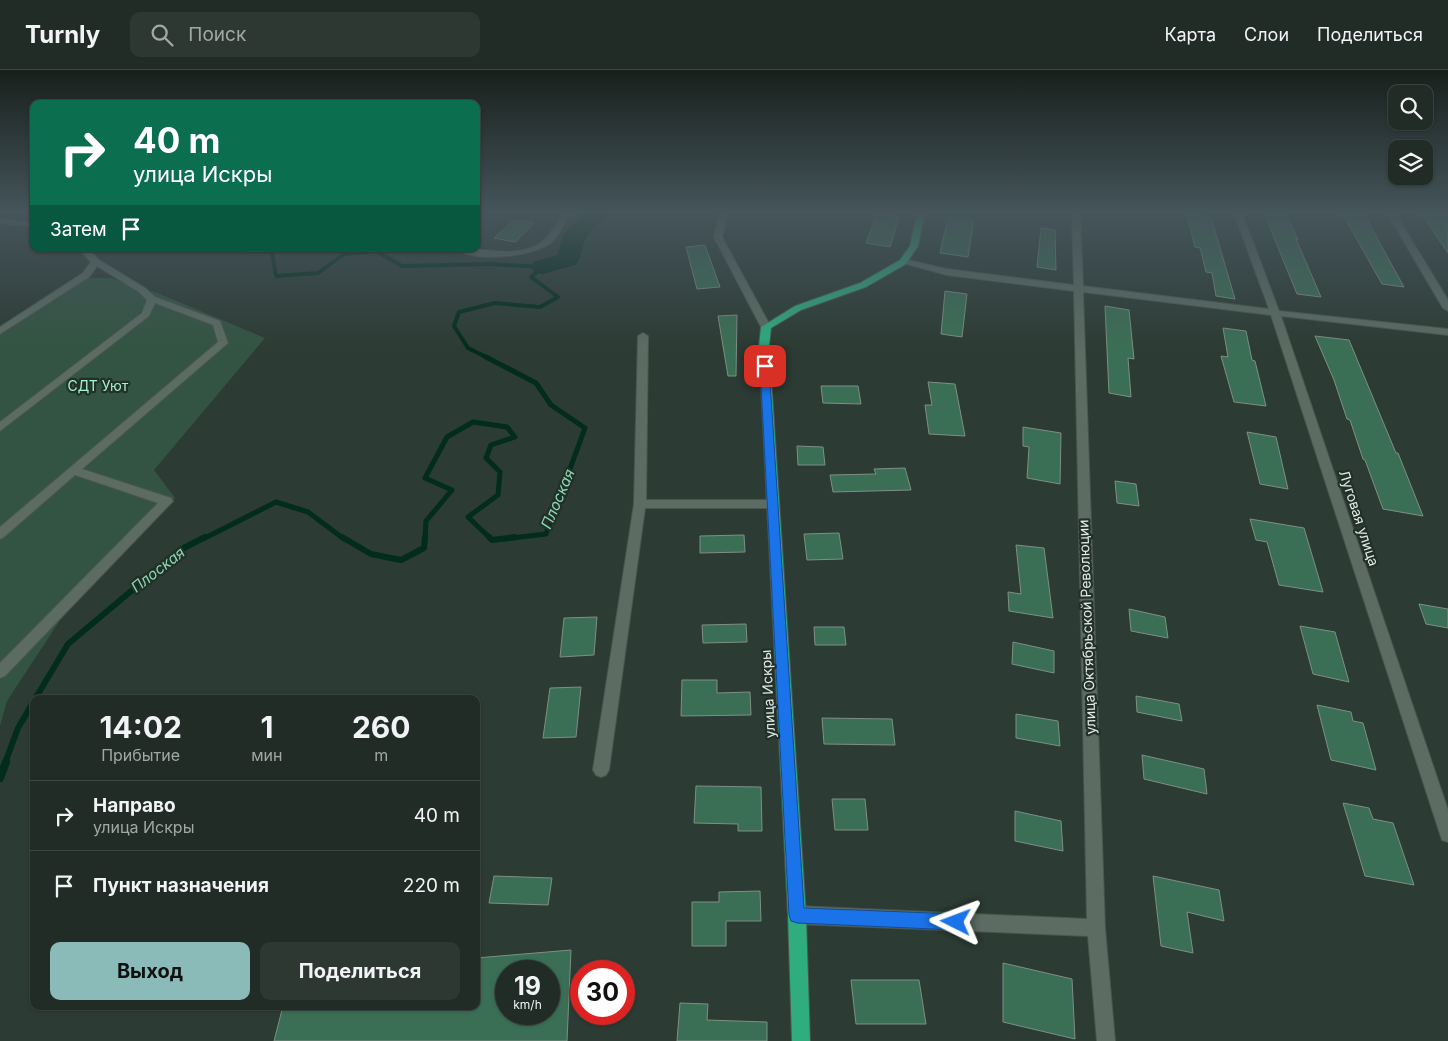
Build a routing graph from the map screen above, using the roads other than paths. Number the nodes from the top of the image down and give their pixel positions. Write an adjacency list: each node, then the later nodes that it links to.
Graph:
1 (92, 258): 7 (street)
2 (729, 258): 13 (street)
3 (906, 258): 8 (main road)
4 (1077, 258): 9 (street, улица Октябрьской Революции)
5 (1255, 258): 12 (street, Луговая улица)
6 (1418, 258): 11 (street)
7 (96, 262): 10 (street); 14 (street)
8 (903, 262): 9 (street); 13 (main road)
9 (1078, 287): 12 (street); 26 (street, улица Октябрьской Революции)
10 (152, 300): 17 (street); 18 (street)
11 (1448, 308)
12 (1275, 313): 15 (street); 24 (street, Луговая улица)
13 (766, 327): 20 (main road, улица Искры)
14 (0, 331)
15 (1448, 332)
16 (643, 336): 19 (street)
17 (0, 427)
18 (73, 470): 21 (street); 22 (street)
19 (640, 504): 20 (street); 23 (street)
20 (773, 504): 25 (main road, улица Искры)
21 (0, 534)
22 (0, 672)
23 (601, 770)
24 (1448, 834)
25 (797, 915): 26 (street); 27 (main road, улица Искры)
26 (1096, 928): 28 (street, улица Октябрьской Революции)
27 (801, 1041)
28 (1106, 1041)

